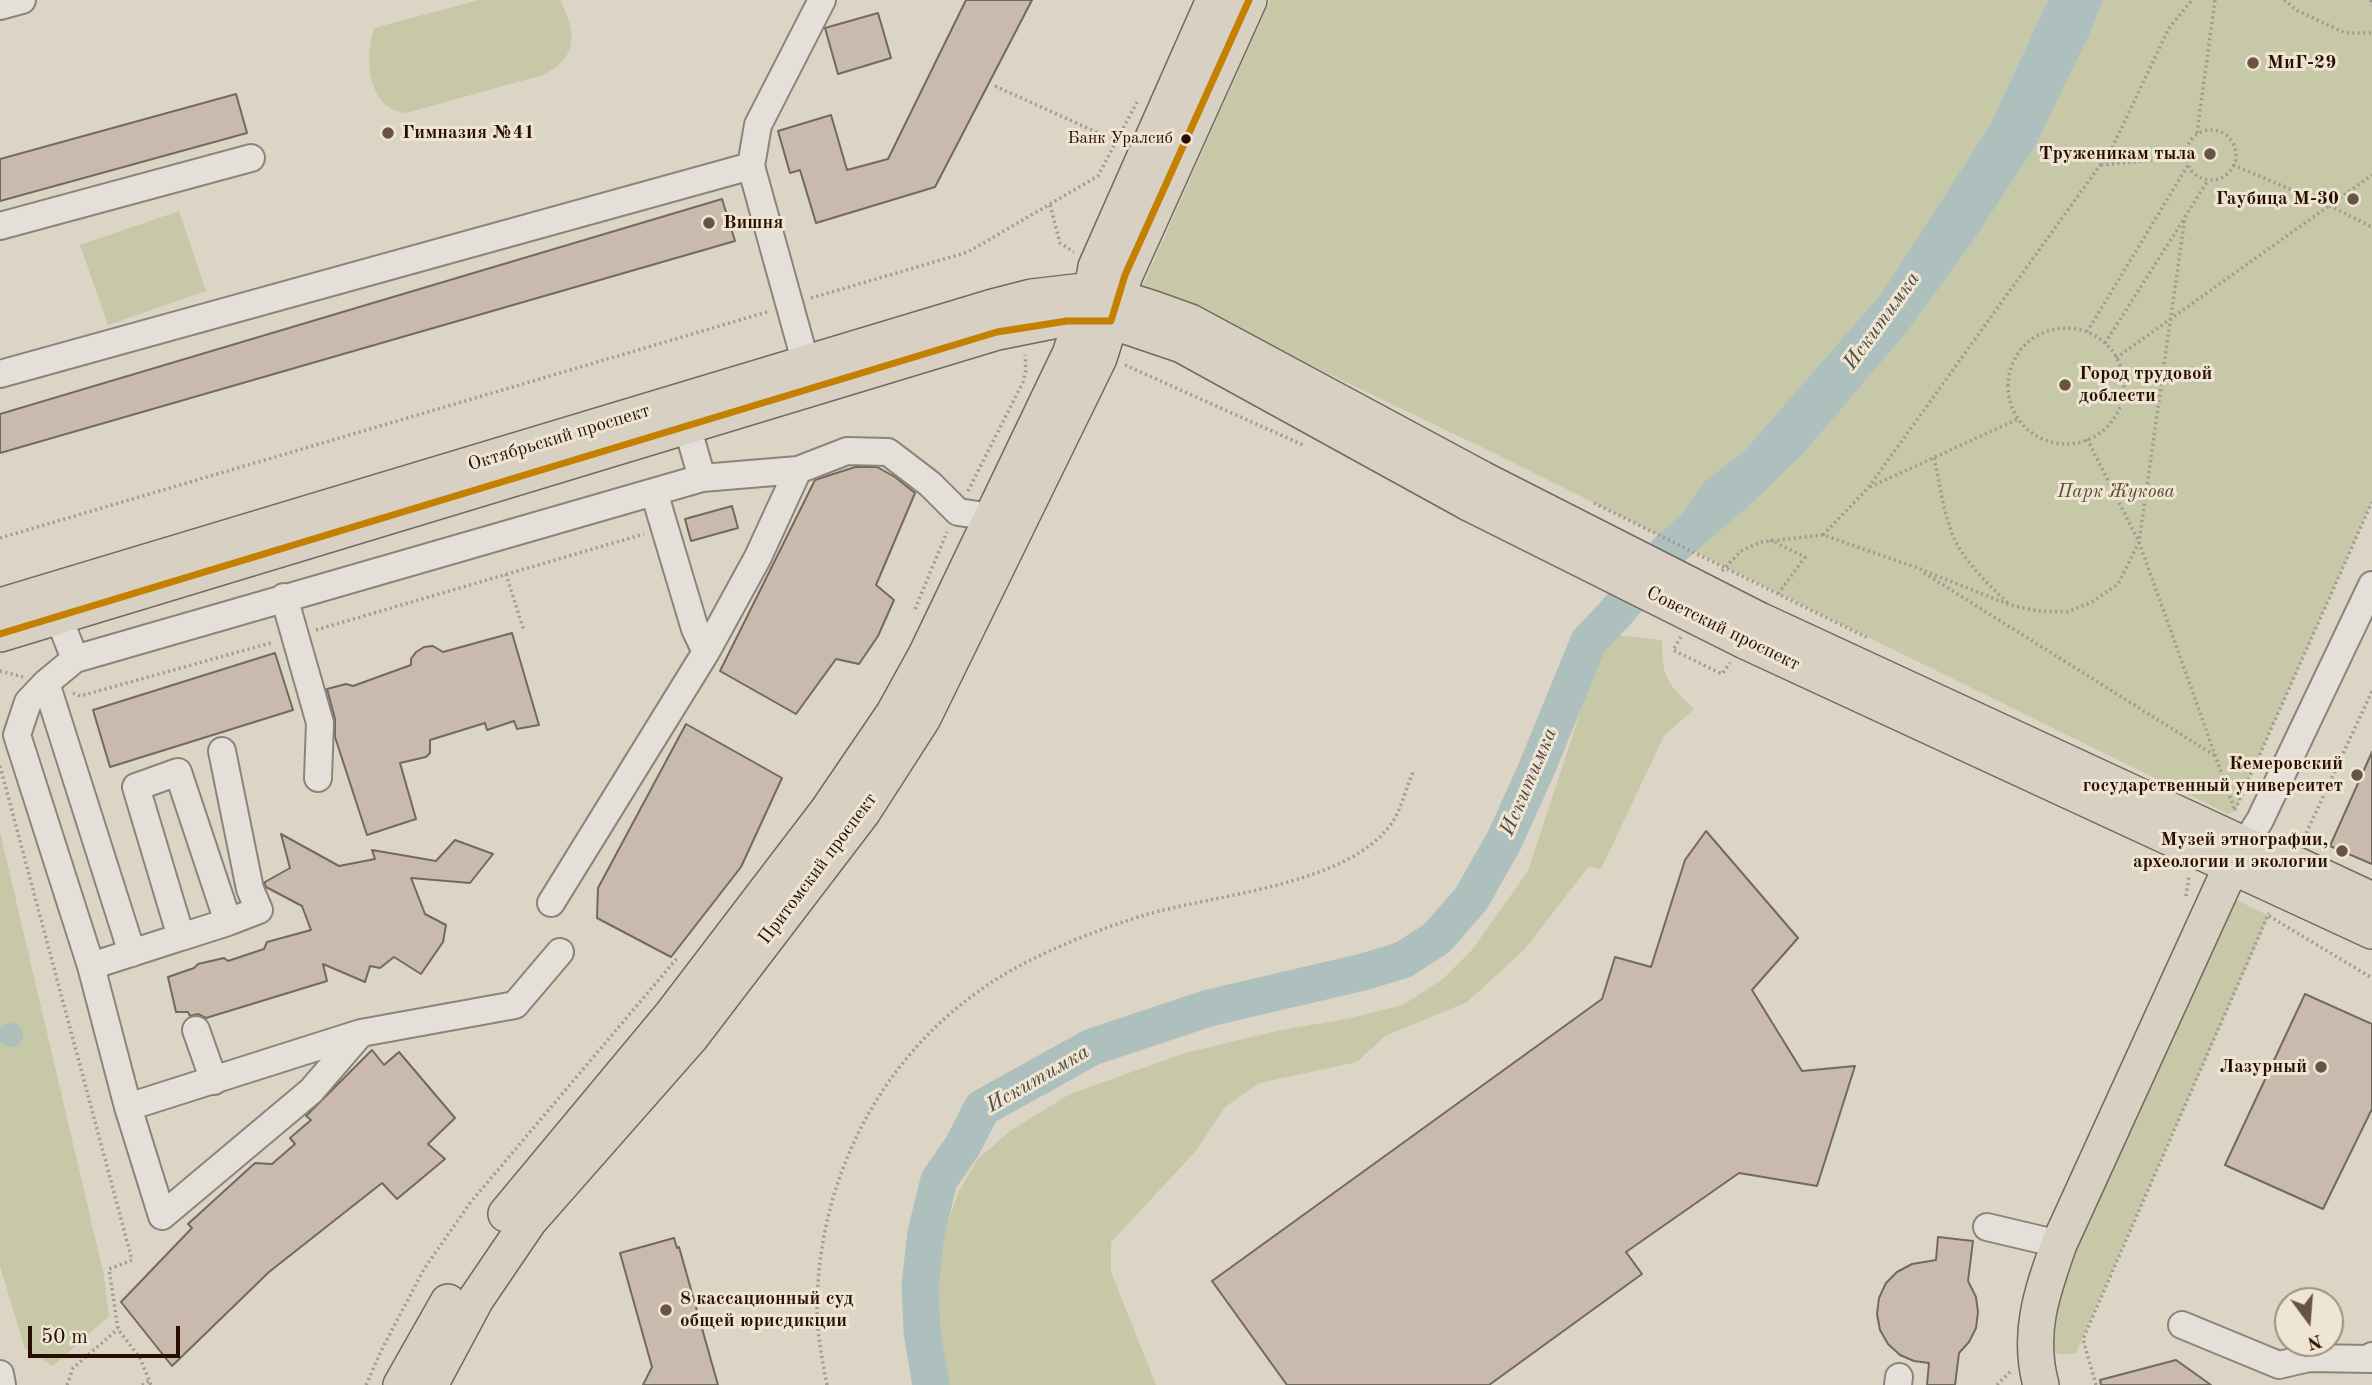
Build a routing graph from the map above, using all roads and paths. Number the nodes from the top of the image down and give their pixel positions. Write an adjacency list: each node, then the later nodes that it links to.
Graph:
1 (22, 0): 9 (street)
2 (822, 0): 20 (street)
3 (1214, 0): 29 (main road)
4 (1250, 0): 29 (main road)
5 (2192, 0): 18 (path)
6 (2215, 0): 14 (path)
7 (2284, 0): 11 (path)
8 (2371, 0): 10 (path)
9 (0, 6)
10 (2372, 6)
11 (2372, 33)
12 (995, 86): 15 (path)
13 (1140, 96): 15 (path)
14 (2196, 134): 16 (path); 19 (path)
15 (1116, 141): 28 (path)
16 (2186, 157): 18 (path); 21 (path)
17 (251, 158): 26 (street)
18 (2100, 165): 43 (path)
19 (2233, 165): 23 (path); 24 (path)
20 (751, 166): 28 (street); 36 (street)
21 (2188, 166): 23 (path); 31 (path)
22 (2372, 175): 24 (path)
23 (2208, 180): 25 (path)
24 (2330, 205): 27 (path); 30 (path)
25 (2185, 217): 30 (path); 32 (path)
26 (0, 226)
27 (2372, 227)
28 (790, 305): 35 (street); 51 (path)
29 (1101, 307): 35 (main road, Октябрьский проспект); 38 (main road, Октябрьский проспект); 48 (main road, Притомский проспект); 63 (main road, Советский проспект, bridge); 109 (main road, Притомский проспект)
30 (2171, 319): 34 (path); 53 (path)
31 (2087, 332): 32 (path); 37 (path)
32 (2105, 343): 34 (path)
33 (1025, 353): 47 (path)
34 (2116, 358): 39 (path)
35 (806, 364): 59 (main road, Октябрьский проспект)
36 (0, 374)
37 (2018, 419): 39 (path); 40 (path)
38 (687, 426): 42 (street); 59 (main road, Октябрьский проспект)
39 (2087, 439): 53 (path)
40 (1934, 458): 43 (path); 60 (path)
41 (798, 470): 42 (street); 47 (street); 69 (street)
42 (702, 478): 44 (street)
43 (1868, 488): 50 (path)
44 (654, 492): 58 (street); 69 (street)
45 (1593, 502): 63 (path, bridge)
46 (2372, 502): 79 (path)
47 (958, 512): 48 (street); 62 (path)
48 (992, 517): 108 (main road, Притомский проспект)
49 (653, 531): 55 (path)
50 (1823, 535): 52 (path); 54 (path)
51 (0, 538)
52 (1768, 539): 56 (path); 63 (path)
53 (2139, 542): 60 (path); 75 (path)
54 (1915, 567): 60 (path); 75 (path)
55 (506, 574): 65 (path); 67 (path)
56 (1719, 576)
57 (2372, 585): 82 (street)
58 (284, 597): 67 (street); 70 (street)
59 (55, 603): 61 (main road, Октябрьский проспект); 66 (main road, Октябрьский проспект); 70 (street)
60 (2010, 605)
61 (0, 606)
62 (914, 612)
63 (1754, 628): 64 (path); 68 (path); 82 (main road, Советский проспект)
64 (1686, 629)
65 (524, 631)
66 (0, 634)
67 (294, 636): 72 (path); 78 (street)
68 (1878, 643)
69 (706, 652): 84 (street)
70 (75, 659): 72 (street)
71 (0, 671): 72 (path)
72 (46, 683): 89 (street); 91 (street)
73 (2372, 691): 81 (path)
74 (222, 751): 85 (street)
75 (2216, 756): 79 (path)
76 (0, 766): 100 (path)
77 (1413, 772): 110 (path)
78 (318, 778)
79 (2235, 811): 80 (path)
80 (2228, 814)
81 (2302, 843)
82 (2238, 855): 83 (main road, Советский проспект); 86 (main road, Советский проспект); 98 (main road)
83 (2372, 900)
84 (551, 903)
85 (228, 922): 87 (street); 87 (street)
86 (2372, 932)
87 (181, 937): 89 (street)
88 (560, 952): 94 (street)
89 (132, 953): 91 (street)
90 (680, 956): 107 (path)
91 (91, 967): 96 (street)
92 (2372, 978): 112 (path)
93 (196, 1030): 95 (street)
94 (361, 1033): 95 (street); 96 (street)
95 (214, 1081): 96 (street)
96 (128, 1107)
97 (1987, 1227): 98 (street)
98 (2060, 1244): 111 (main road)
99 (2182, 1325): 101 (street)
100 (118, 1329): 103 (path); 105 (path)
101 (2372, 1356)
102 (0, 1374): 104 (street)
103 (150, 1383): 106 (path)
104 (2, 1385)
105 (66, 1385)
106 (142, 1385)
107 (366, 1385)
108 (401, 1385)
109 (430, 1385)
110 (827, 1385)
111 (2041, 1385)
112 (2096, 1385)

